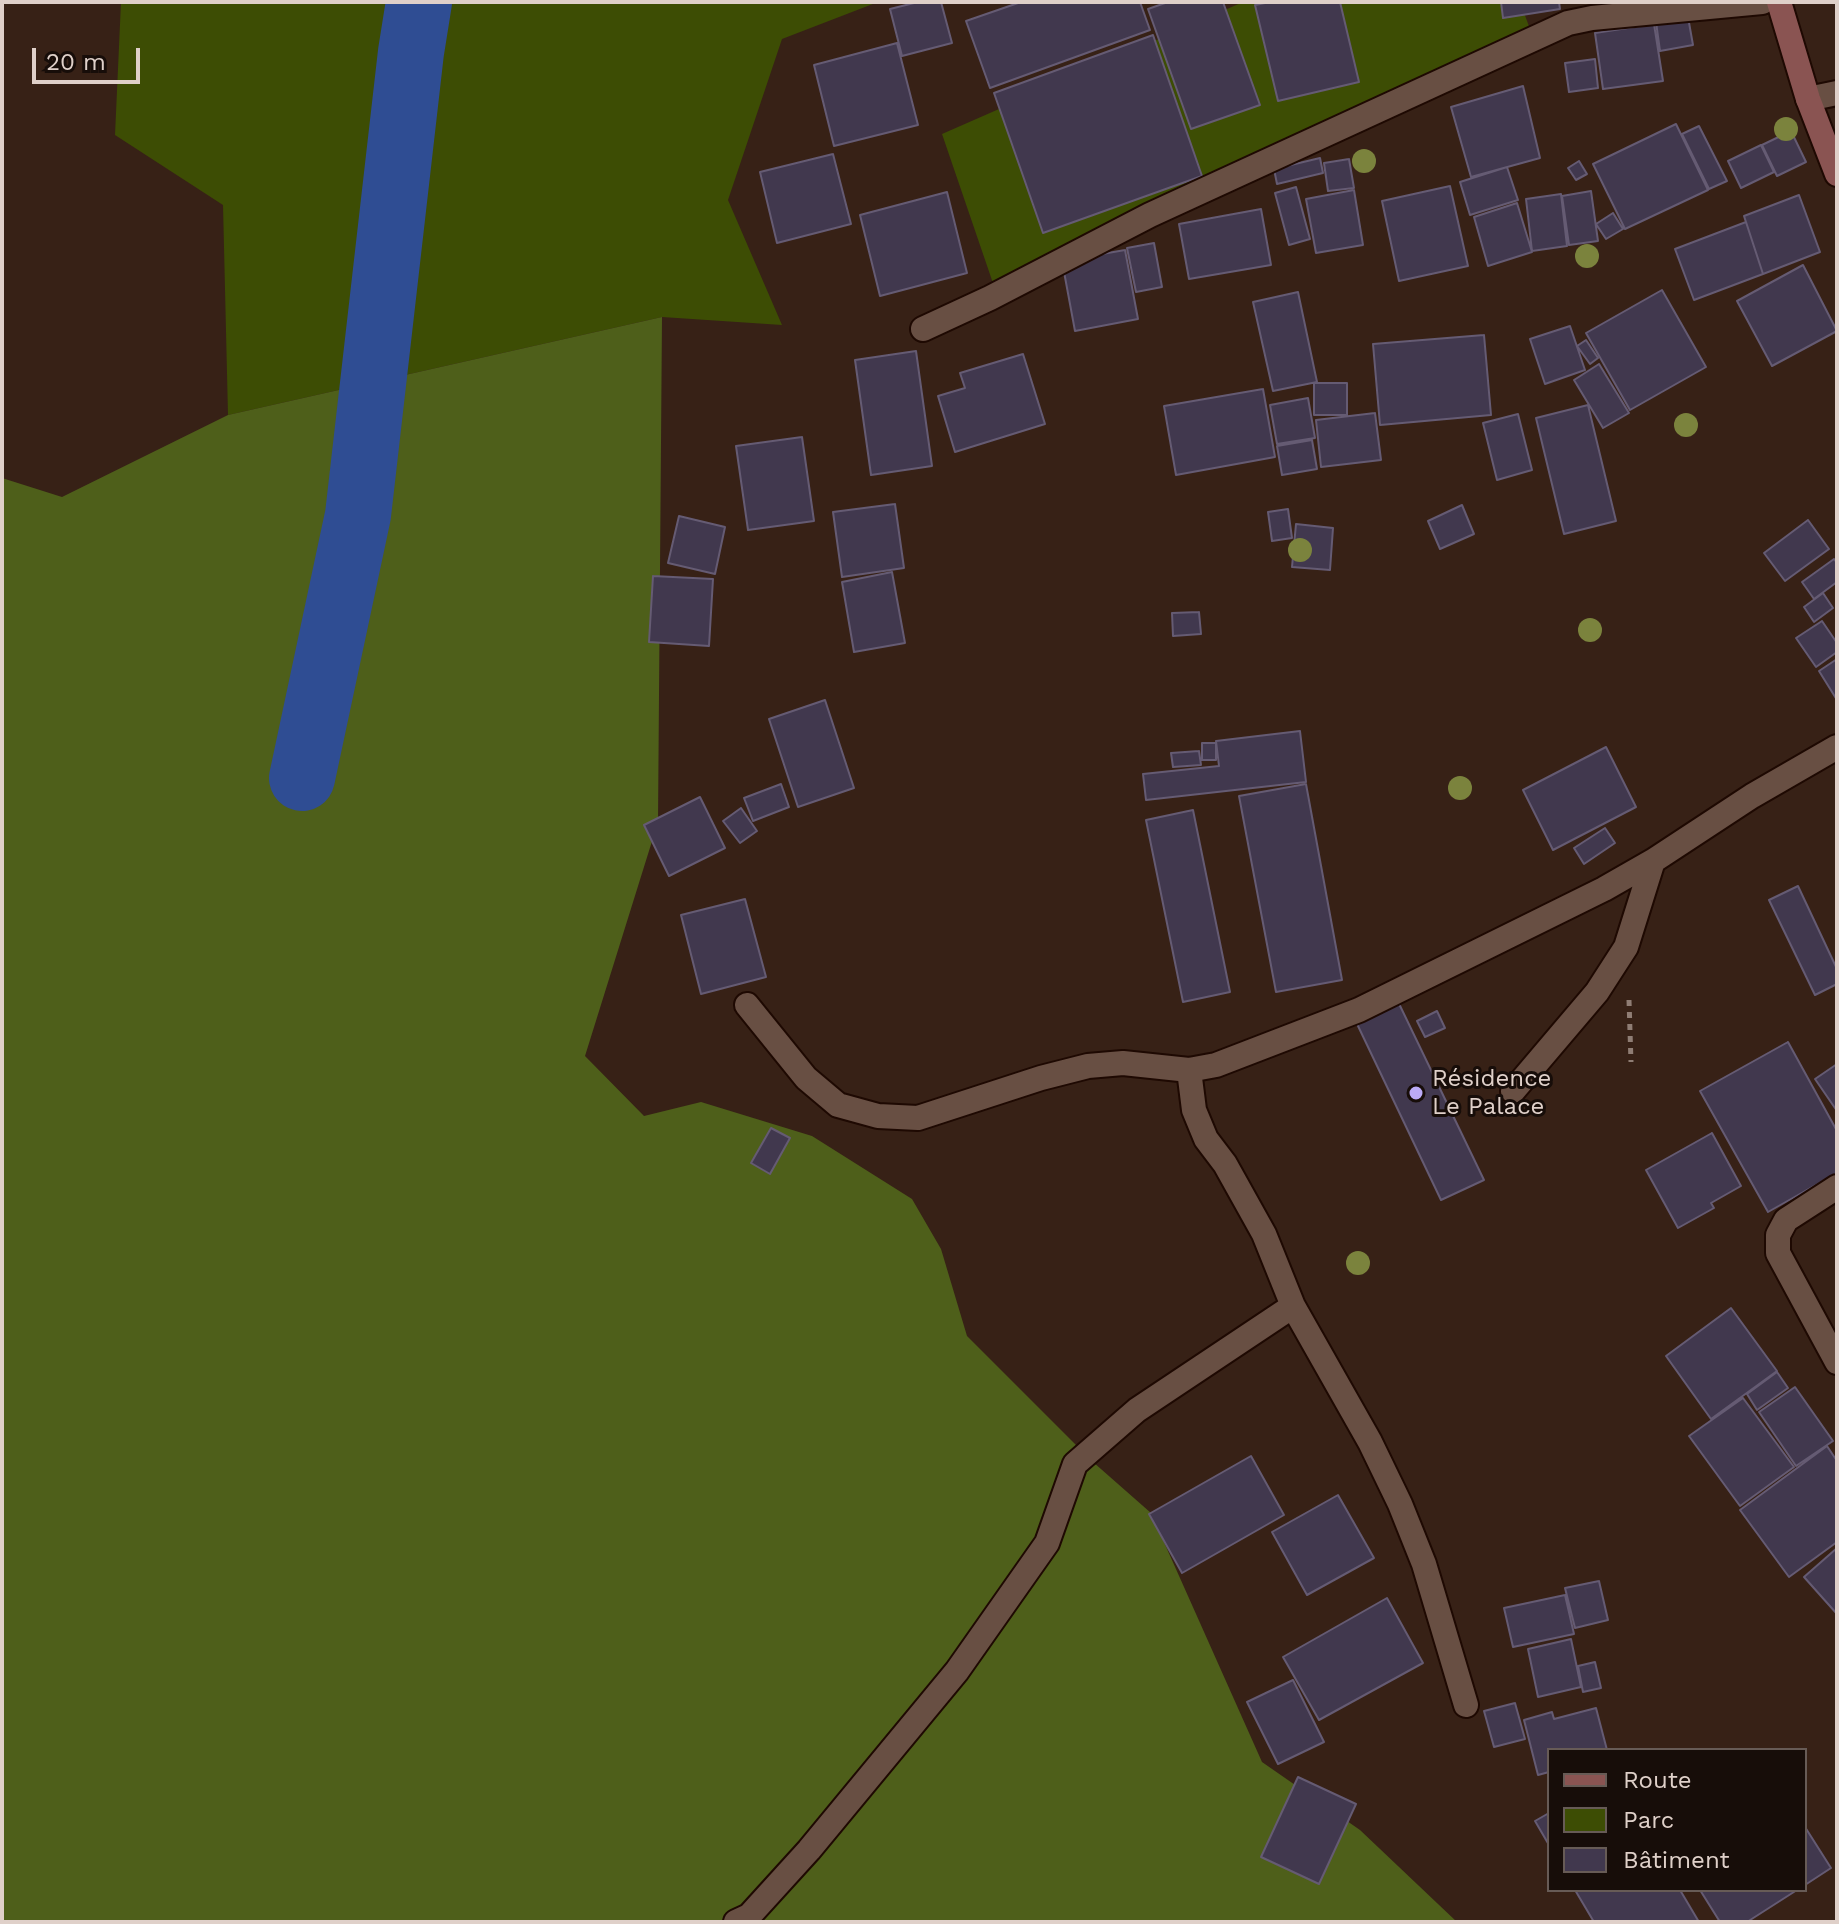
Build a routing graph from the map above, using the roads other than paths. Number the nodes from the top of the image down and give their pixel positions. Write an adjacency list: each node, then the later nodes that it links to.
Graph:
1 (1762, 2): 6 (street)
2 (1779, 2): 4 (main road)
3 (1837, 93): 4 (street)
4 (1808, 99): 5 (main road)
5 (1837, 174)
6 (923, 329)
7 (1837, 747): 8 (street)
8 (1653, 861): 10 (street); 11 (street)
9 (747, 1005): 10 (street)
10 (1189, 1070): 13 (street)
11 (1513, 1091)
12 (1837, 1187): 14 (street)
13 (1293, 1306): 15 (street); 16 (street)
14 (1837, 1362)
15 (1466, 1705)
16 (736, 1922)

